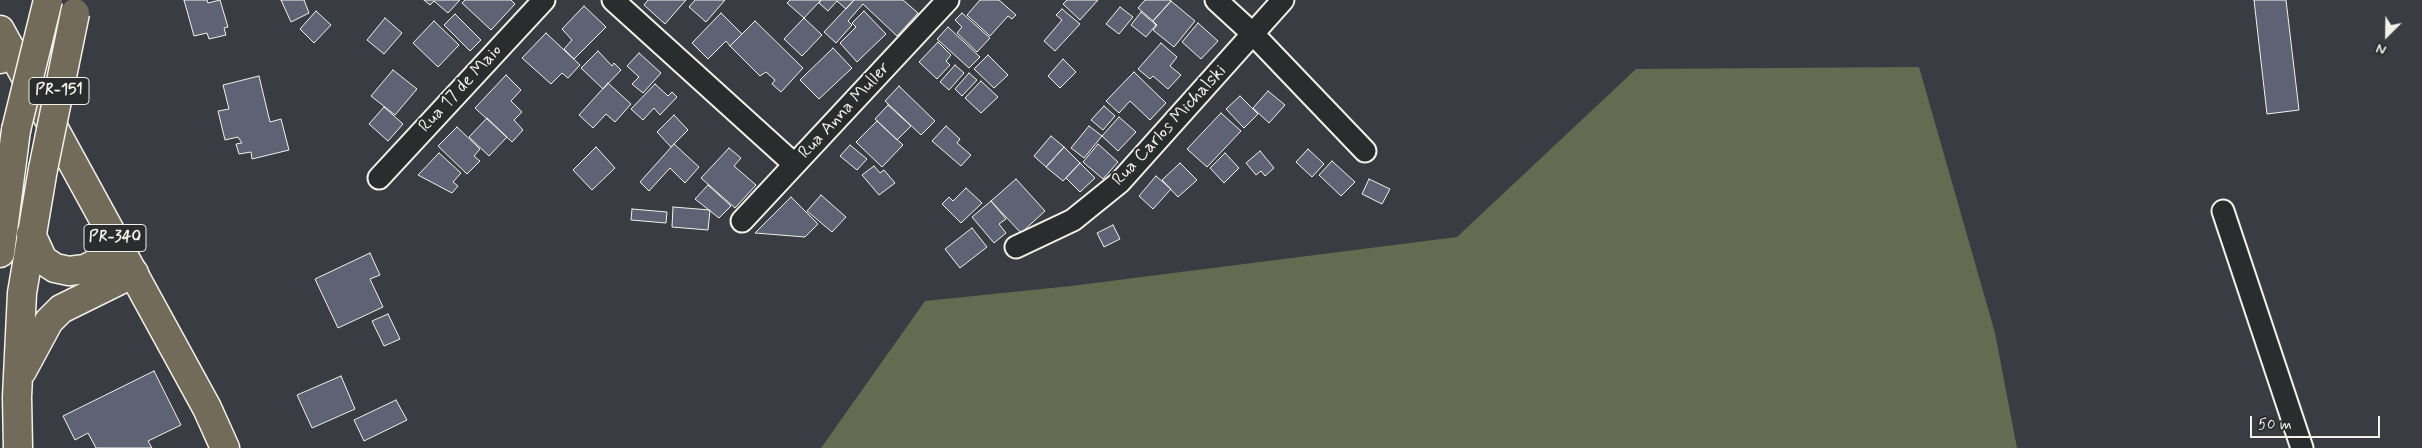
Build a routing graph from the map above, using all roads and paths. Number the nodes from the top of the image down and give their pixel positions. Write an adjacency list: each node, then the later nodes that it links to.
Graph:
1 (48, 0): 17 (main road, PR-151, bridge)
2 (544, 0): 12 (street, Rua 17 de Maio)
3 (613, 0): 11 (street)
4 (1216, 0): 8 (street)
5 (1283, 0): 8 (street, Rua Carlos Michalski)
6 (938, 3): 11 (street, Rua Anna Muller)
7 (77, 7): 15 (main road, PR-151, bridge)
8 (1253, 34): 10 (street); 16 (street, Rua Carlos Michalski)
9 (3, 46): 18 (main road, PR-340)
10 (1365, 151)
11 (794, 164): 14 (street, Rua Anna Muller)
12 (379, 178)
13 (2223, 211): 23 (street)
14 (742, 221)
15 (31, 234): 18 (main road); 19 (main road, PR-151)
16 (1016, 248)
17 (0, 253)
18 (128, 261): 19 (main road); 20 (main road, PR-340)
19 (18, 379): 21 (main road, PR-151)
20 (222, 442): 22 (street)
21 (18, 448)
22 (242, 448)
23 (2302, 448)

